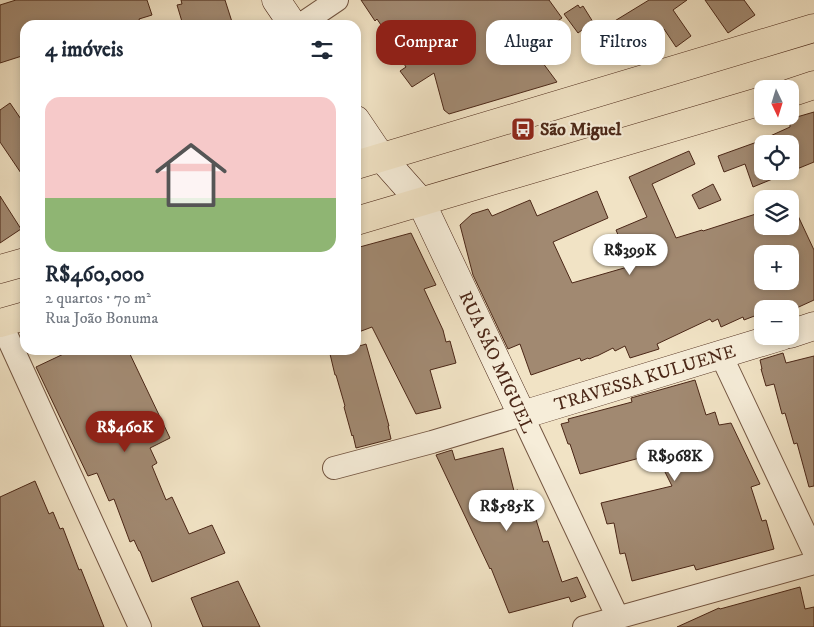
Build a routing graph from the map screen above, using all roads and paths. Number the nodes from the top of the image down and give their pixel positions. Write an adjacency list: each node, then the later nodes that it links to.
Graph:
1 (276, 0): 3 (street)
2 (337, 0): 4 (street)
3 (290, 20)
4 (307, 20)
5 (814, 28): 10 (main road)
6 (814, 86): 7 (main road)
7 (799, 90)
8 (754, 103): 11 (main road)
9 (361, 136): 10 (street, RUA SÃO MIGUEL)
10 (369, 161): 11 (street, RUA SÃO MIGUEL)
11 (421, 202): 12 (main road); 22 (street, RUA SÃO MIGUEL)
12 (361, 220)
13 (20, 263): 14 (main road)
14 (0, 269)
15 (9, 320): 19 (street)
16 (814, 326): 17 (street)
17 (799, 331)
18 (754, 344): 20 (street, TRAVESSA KULUENE)
19 (20, 346)
20 (721, 354): 22 (street, TRAVESSA KULUENE); 24 (street)
21 (24, 355): 27 (street)
22 (522, 415): 23 (street, TRAVESSA KULUENE); 26 (street, RUA SÃO MIGUEL)
23 (334, 468)
24 (814, 552)
25 (814, 563): 26 (street)
26 (618, 618): 28 (street)
27 (140, 627)
28 (584, 627)

